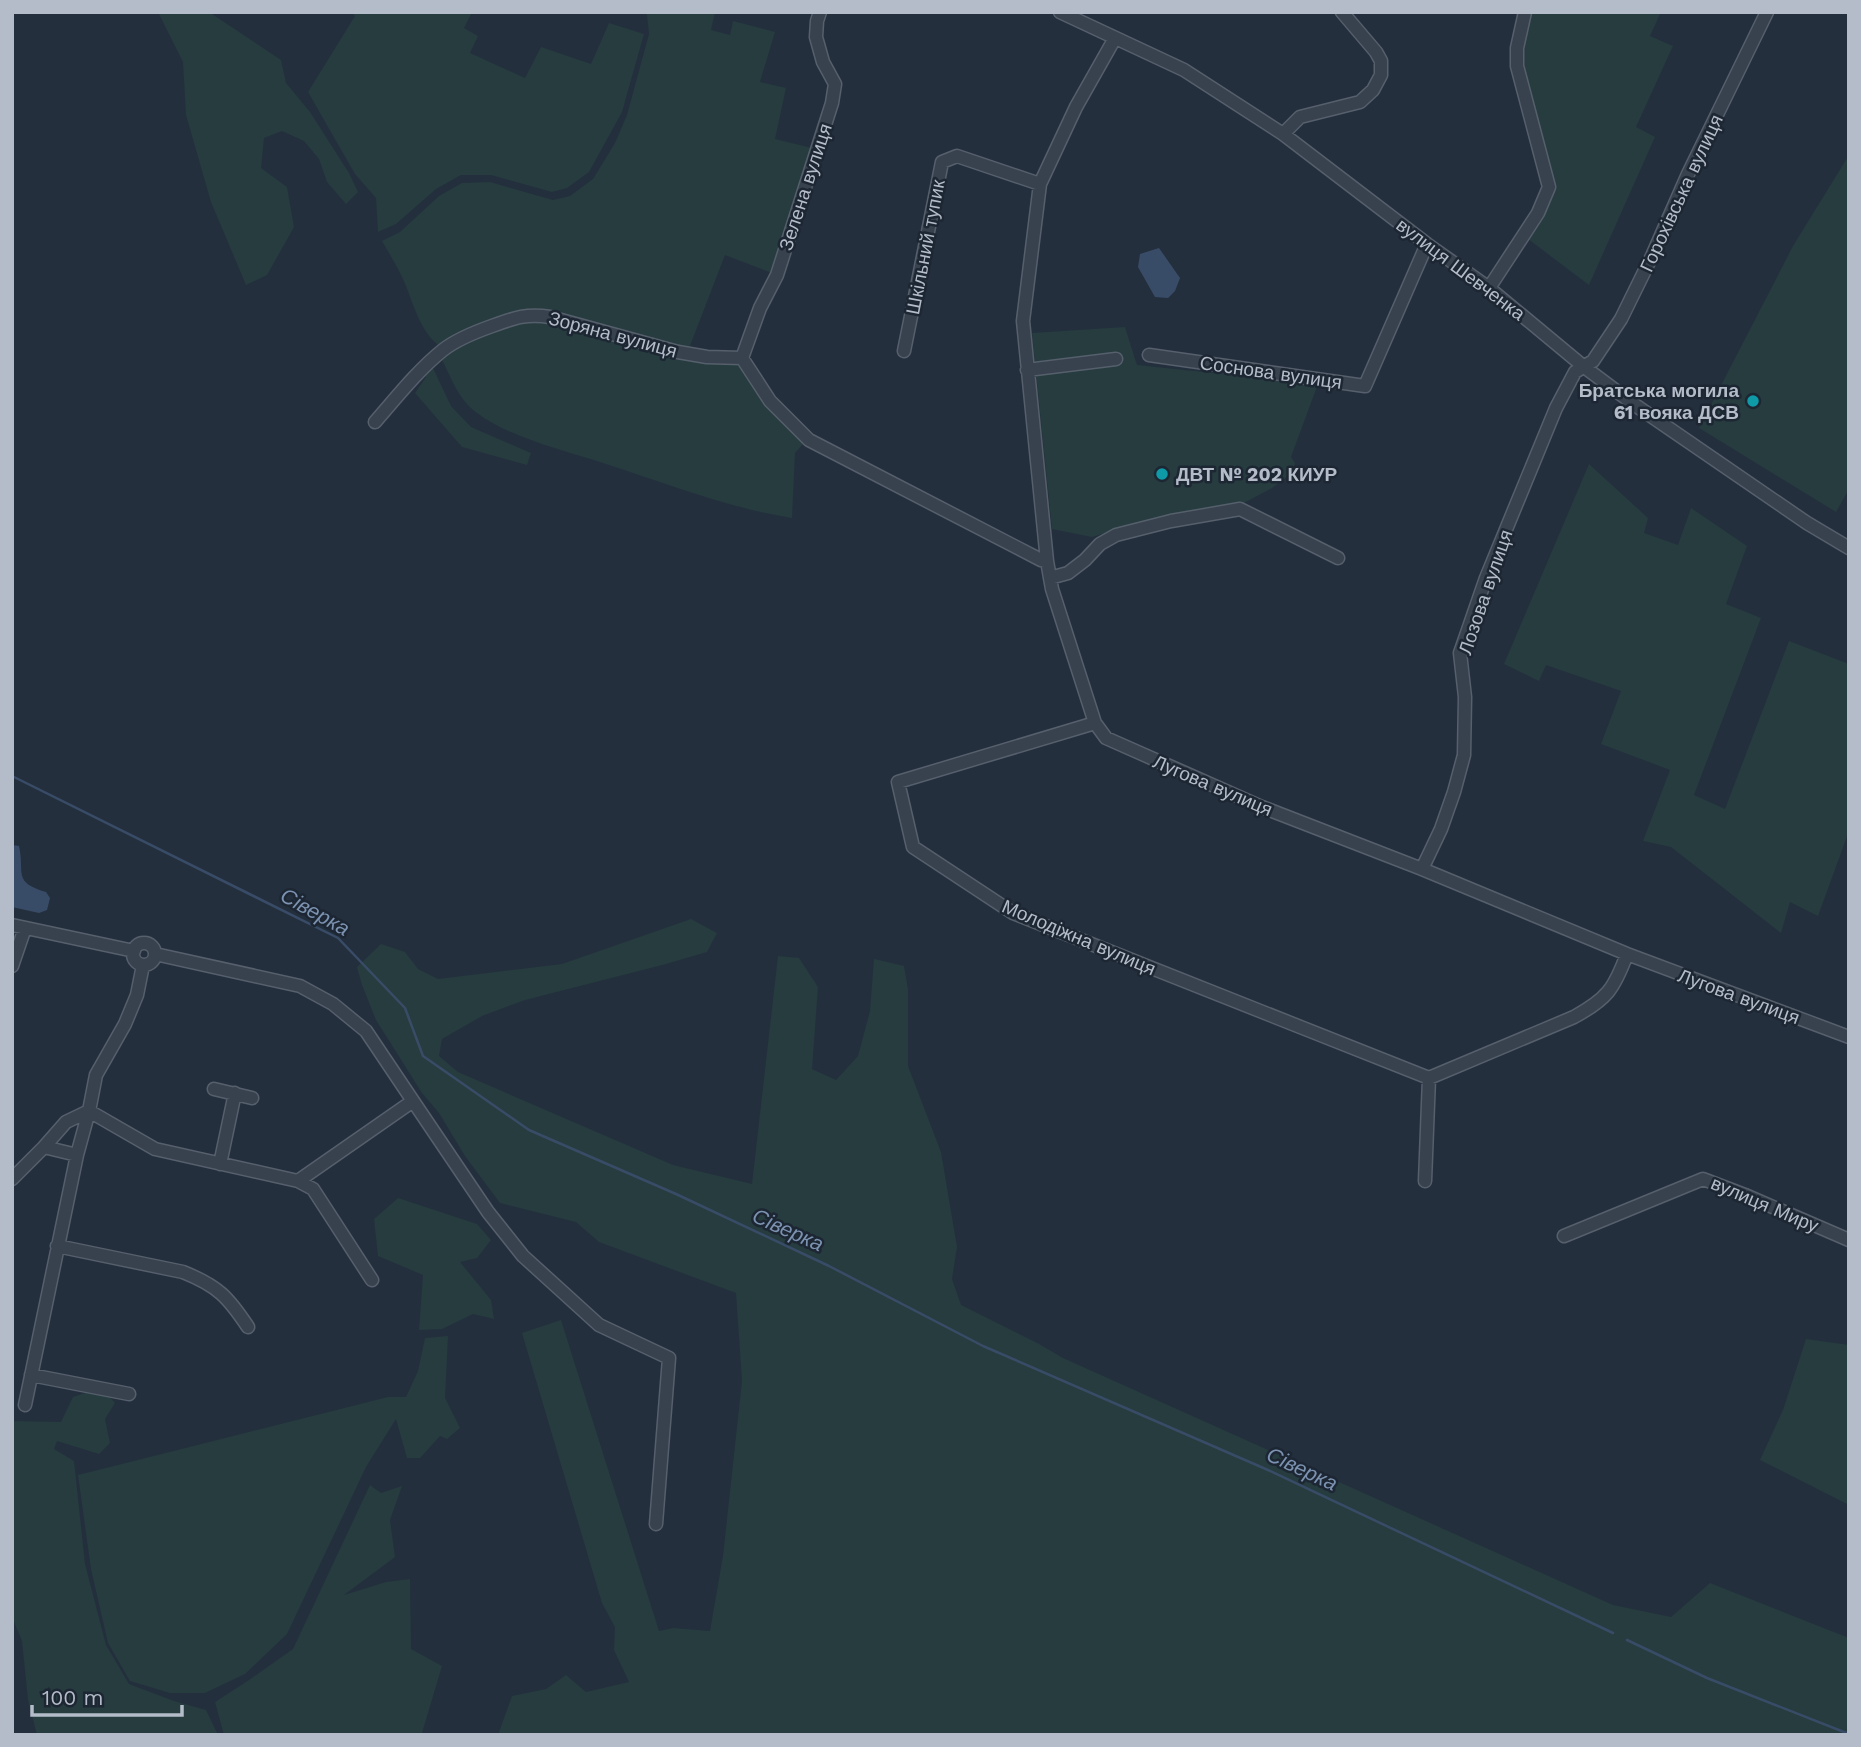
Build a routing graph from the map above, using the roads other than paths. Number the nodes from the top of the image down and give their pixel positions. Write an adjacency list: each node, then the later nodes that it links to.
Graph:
1 (820, 12): 14 (street, Зелена вулиця)
2 (1060, 12): 6 (street, вулиця Шевченка)
3 (1342, 12): 8 (street)
4 (1525, 12): 11 (street)
5 (1767, 12): 16 (street, Горохівська вулиця)
6 (1091, 18): 7 (street, вулиця Шевченка)
7 (1115, 38): 8 (street, вулиця Шевченка); 9 (street)
8 (1283, 134): 10 (street, вулиця Шевченка)
9 (1040, 184): 12 (street, Шкільний тупик); 17 (street)
10 (1427, 244): 11 (street, вулиця Шевченка); 13 (street, Соснова вулиця)
11 (1489, 288): 16 (street, вулиця Шевченка)
12 (904, 351)
13 (1149, 355)
14 (742, 358): 18 (street, Зоряна вулиця); 21 (street)
15 (1116, 359): 17 (street)
16 (1583, 366): 19 (street, вулиця Шевченка); 24 (street, Лозова вулиця)
17 (1027, 370): 21 (street)
18 (375, 422)
19 (1849, 548)
20 (1338, 558): 22 (street)
21 (1047, 561): 22 (street)
22 (1051, 578): 23 (street)
23 (1096, 723): 24 (street, Лугова вулиця); 32 (street, Молодіжна вулиця)
24 (1422, 869): 28 (street, Лугова вулиця)
25 (18, 927): 26 (street); 30 (street)
26 (134, 951): 27 (street); 29 (street)
27 (155, 954): 29 (street); 36 (street)
28 (1627, 954): 31 (street, Лугова вулиця); 32 (street)
29 (143, 965): 37 (street)
30 (12, 966)
31 (1849, 1037)
32 (1429, 1078): 43 (street)
33 (214, 1089): 34 (street)
34 (235, 1093): 35 (street); 40 (street)
35 (252, 1098)
36 (413, 1101): 42 (street); 52 (street)
37 (89, 1111): 38 (street); 39 (street); 40 (street)
38 (44, 1147): 39 (street); 41 (street)
39 (77, 1154): 46 (street)
40 (220, 1164): 42 (street)
41 (12, 1179)
42 (298, 1181): 47 (street)
43 (1425, 1181)
44 (1564, 1236): 45 (street, вулиця Миру)
45 (1849, 1240)
46 (57, 1247): 48 (street); 49 (street)
47 (372, 1280)
48 (248, 1327)
49 (31, 1375): 50 (street); 51 (street)
50 (129, 1394)
51 (25, 1405)
52 (656, 1524)

